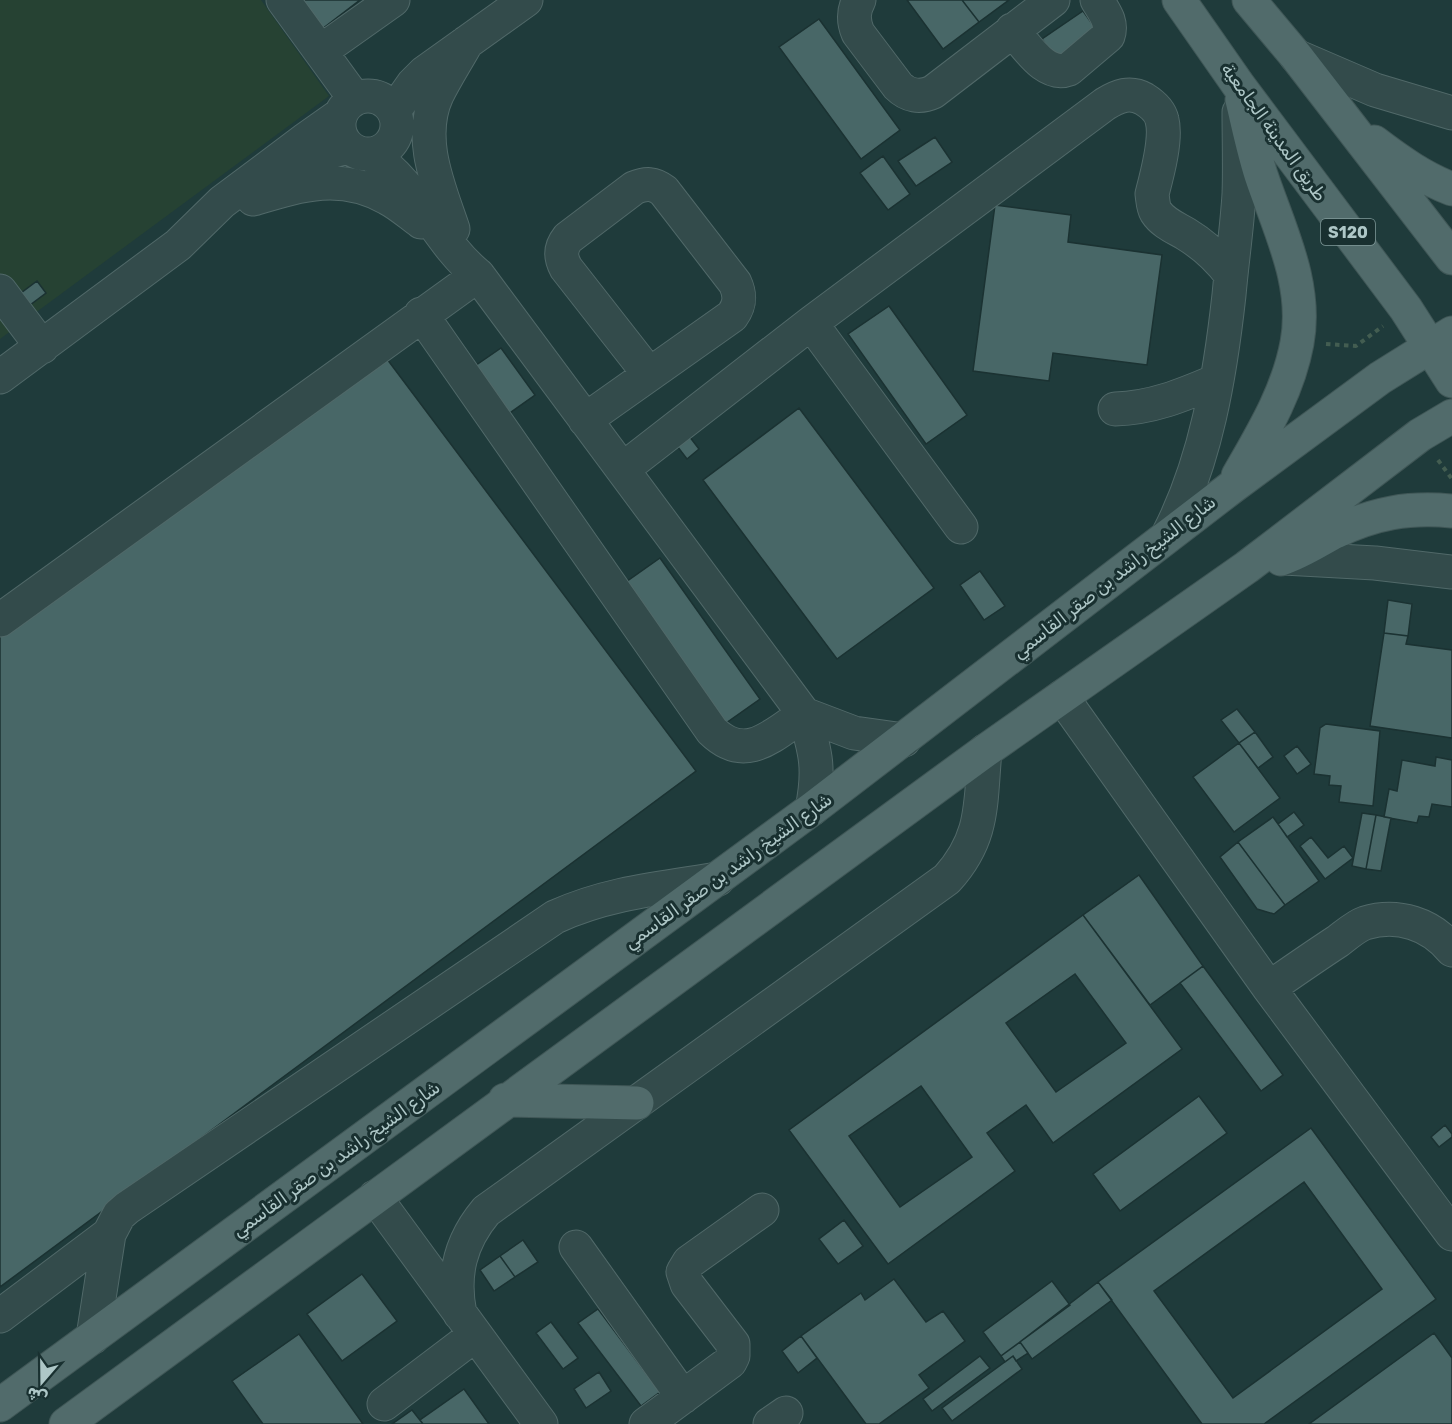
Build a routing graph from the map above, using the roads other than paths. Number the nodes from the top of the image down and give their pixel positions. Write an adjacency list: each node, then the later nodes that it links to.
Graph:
1 (284, 0): 12 (street)
2 (393, 0): 12 (street)
3 (494, 0): 15 (street)
4 (526, 0): 11 (street)
5 (859, 0): 10 (street)
6 (1053, 0): 10 (street)
7 (1097, 0): 10 (street)
8 (1179, 0): 14 (main road, طريق المدينة الجامعية / S120)
9 (1249, 0): 13 (main road)
10 (1012, 30)
11 (467, 42): 15 (street); 21 (street)
12 (321, 51): 15 (street)
13 (1296, 56): 16 (street); 17 (main road)
14 (1239, 86): 25 (street); 29 (main road, طريق المدينة الجامعية / S120); 39 (main road)
15 (371, 110): 18 (street); 18 (street); 21 (street); 22 (street)
16 (1452, 113)
17 (1342, 117): 19 (main road); 23 (main road)
18 (359, 151): 20 (street); 21 (street)
19 (1452, 189)
20 (253, 200): 21 (street); 22 (street)
21 (448, 233): 24 (street)
22 (178, 245): 30 (street)
23 (1452, 258)
24 (478, 275): 27 (street); 37 (street)
25 (1231, 275): 28 (street); 33 (street)
26 (0, 291): 30 (street)
27 (421, 314): 46 (street); 48 (street)
28 (811, 323): 38 (street); 41 (street)
29 (1441, 340): 34 (main road, طريق المدينة الجامعية / S120); 39 (main road, شارع الشيخ راشد بن صقر القاسمي)
30 (42, 346): 31 (street)
31 (3, 369)
32 (649, 374): 32 (street); 37 (street)
33 (1216, 381): 35 (street); 42 (street)
34 (1452, 381)
35 (1115, 409)
36 (1452, 416): 44 (main road)
37 (585, 420): 38 (street)
38 (623, 469): 48 (street)
39 (1232, 487): 42 (main road, شارع الشيخ راشد بن صقر القاسمي)
40 (1452, 511): 43 (main road)
41 (961, 527)
42 (1169, 533): 49 (main road, شارع الشيخ راشد بن صقر القاسمي)
43 (1284, 558): 44 (main road); 45 (street)
44 (1247, 567): 47 (main road)
45 (1452, 572)
46 (0, 620)
47 (1062, 697): 50 (main road); 54 (street)
48 (804, 714): 49 (street); 51 (street)
49 (904, 740): 51 (main road, شارع الشيخ راشد بن صقر القاسمي)
50 (984, 751): 55 (main road); 56 (street)
51 (812, 809): 52 (main road, شارع الشيخ راشد بن صقر القاسمي)
52 (718, 879): 59 (street); 64 (main road, شارع الشيخ راشد بن صقر القاسمي)
53 (1452, 950): 54 (street)
54 (1269, 988): 60 (street)
55 (505, 1100): 56 (main road); 57 (main road)
56 (637, 1103): 63 (street)
57 (375, 1197): 63 (street); 68 (main road)
58 (762, 1210): 65 (street)
59 (109, 1234): 62 (street); 64 (street)
60 (1452, 1234)
61 (576, 1247): 65 (street)
62 (0, 1316)
63 (468, 1325): 66 (street); 69 (street)
64 (93, 1337): 67 (main road, شارع الشيخ راشد بن صقر القاسمي)
65 (682, 1397): 70 (street)
66 (384, 1404)
67 (0, 1405)
68 (66, 1424)
69 (540, 1424)
70 (646, 1424)

